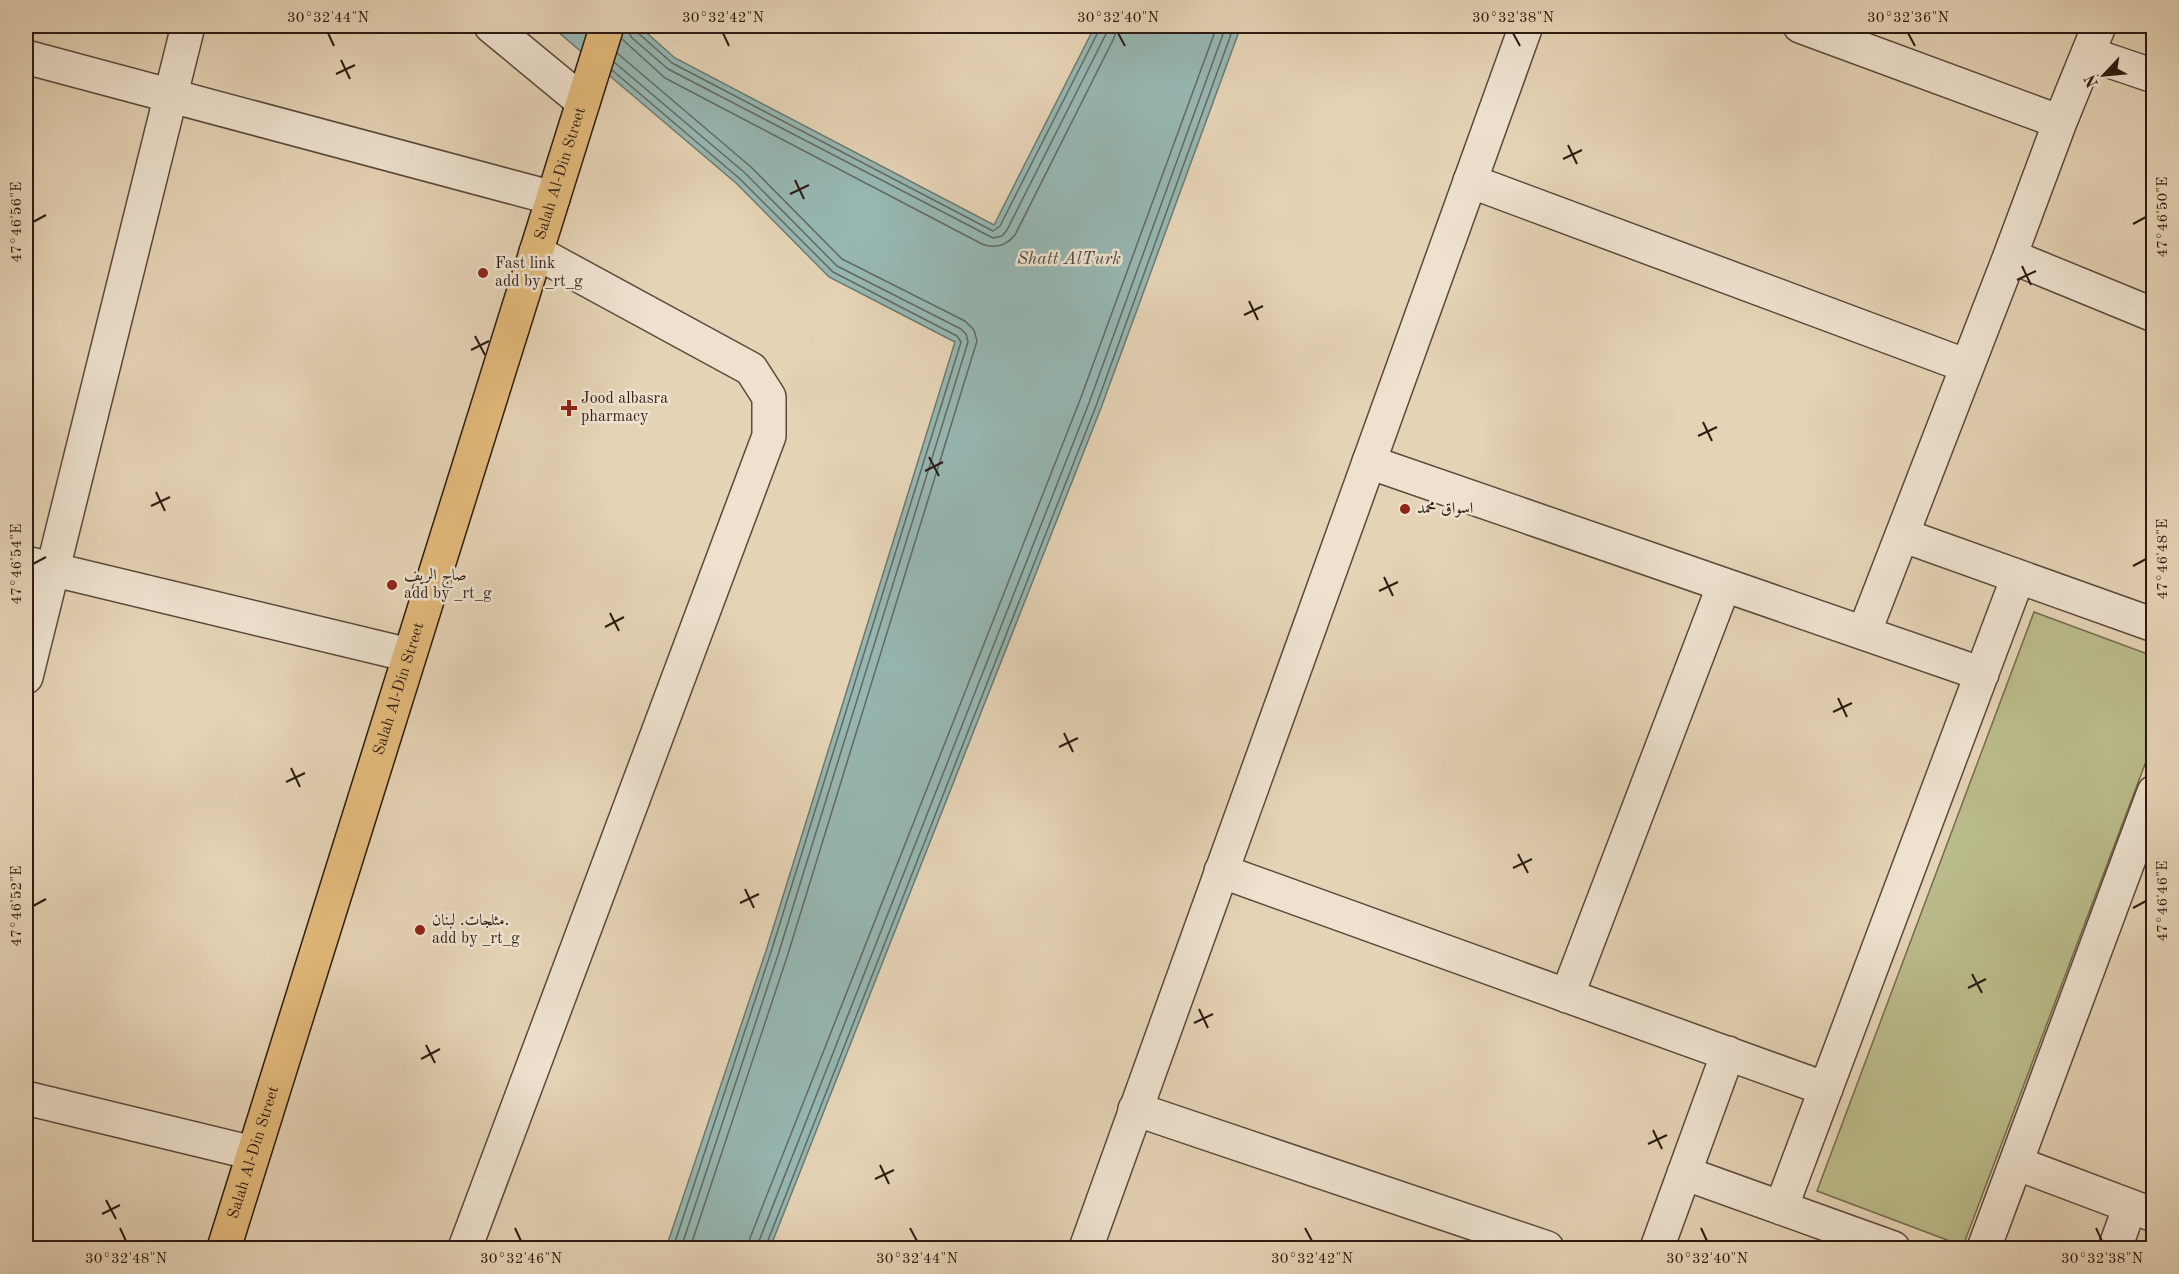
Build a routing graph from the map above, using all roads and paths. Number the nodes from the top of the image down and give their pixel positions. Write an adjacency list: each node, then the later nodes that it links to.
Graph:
1 (188, 26): 9 (street)
2 (491, 26): 10 (street)
3 (607, 26): 10 (main road, Salah Al-Din Street)
4 (1526, 26): 12 (street)
5 (1800, 26): 11 (street)
6 (2094, 40): 8 (street); 11 (street)
7 (26, 57): 9 (street)
8 (2154, 76)
9 (171, 95): 13 (street); 20 (street)
10 (583, 102): 13 (main road, Salah Al-Din Street)
11 (2060, 122): 15 (street)
12 (1470, 181): 17 (street); 18 (street)
13 (553, 198): 14 (main road, Salah Al-Din Street)
14 (536, 252): 25 (main road, Salah Al-Din Street); 41 (street)
15 (2010, 256): 16 (street); 17 (street)
16 (2154, 315)
17 (1966, 366): 19 (street)
18 (1369, 462): 22 (street); 29 (street)
19 (1902, 535): 21 (street); 24 (street)
20 (39, 566): 25 (street); 27 (street)
21 (2018, 577): 23 (street); 26 (street)
22 (1724, 585): 24 (street); 30 (street)
23 (2154, 625)
24 (1864, 633): 26 (street)
25 (409, 655): 35 (main road, Salah Al-Din Street)
26 (1982, 674): 32 (street)
27 (26, 677)
28 (2154, 792): 36 (street)
29 (1221, 872): 30 (street); 34 (street)
30 (1567, 996): 31 (street)
31 (1728, 1053): 32 (street); 37 (street)
32 (1826, 1089): 38 (street)
33 (26, 1098): 35 (street)
34 (1135, 1109): 42 (street); 43 (street)
35 (253, 1153): 40 (main road, Salah Al-Din Street)
36 (2016, 1163): 39 (street); 46 (street)
37 (1684, 1173): 38 (street); 44 (street)
38 (1781, 1208): 45 (street)
39 (2142, 1211): 47 (street)
40 (224, 1248)
41 (465, 1248)
42 (1086, 1248)
43 (1547, 1248)
44 (1657, 1248)
45 (1893, 1248)
46 (1984, 1248)
47 (2115, 1248)

